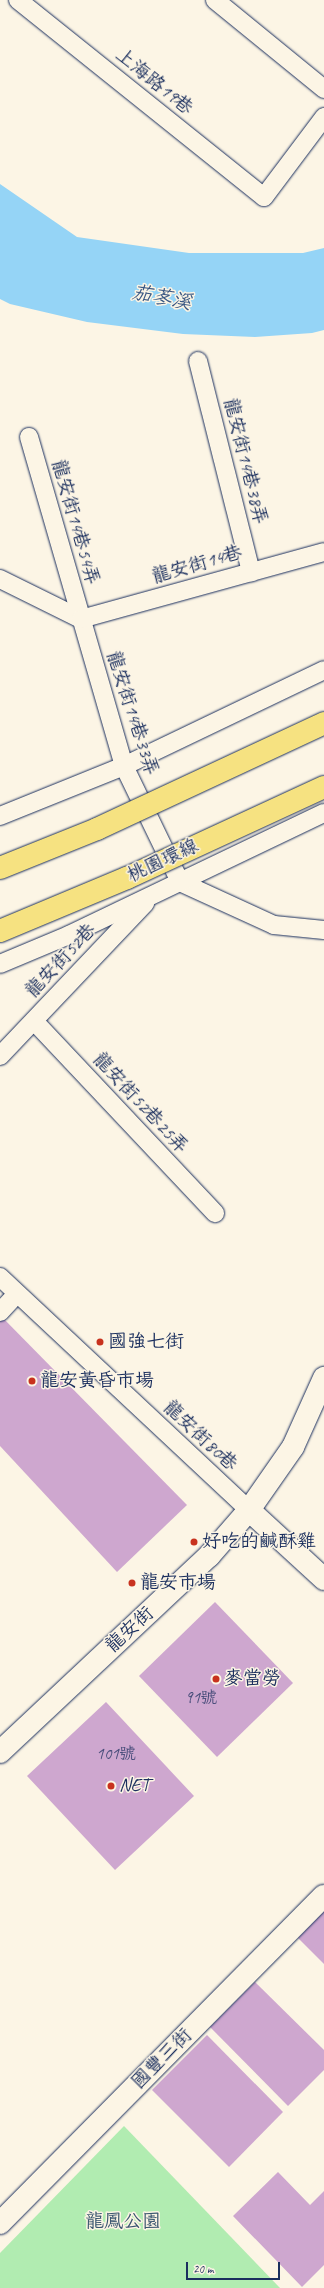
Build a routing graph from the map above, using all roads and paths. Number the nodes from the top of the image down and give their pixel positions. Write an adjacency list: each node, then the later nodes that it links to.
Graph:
1 (18, 0): 4 (lane, 上海路19巷)
2 (214, 0): 3 (lane)
3 (324, 89)
4 (324, 117)
5 (198, 361): 8 (lane, 龍安街14巷38弄)
6 (29, 436): 10 (lane, 龍安街14巷54弄)
7 (324, 552): 8 (lane, 龍安街14巷)
8 (251, 572): 10 (lane, 龍安街14巷)
9 (0, 579): 10 (lane)
10 (80, 619): 13 (lane, 龍安街14巷33弄)
11 (324, 670): 13 (lane)
12 (324, 724): 17 (highway, bridge)
13 (124, 766): 16 (lane); 18 (lane, 龍安街14巷33弄)
14 (324, 787): 21 (highway, 桃園環線, bridge)
15 (324, 813): 18 (lane)
16 (0, 816)
17 (0, 868)
18 (180, 882): 19 (lane); 20 (lane)
19 (152, 895): 22 (lane); 23 (lane, 龍安街52巷)
20 (324, 930)
21 (0, 931)
22 (0, 964)
23 (34, 1021): 24 (lane, 龍安街52巷); 25 (lane, 龍安街52巷25弄)
24 (0, 1056)
25 (215, 1213)
26 (0, 1277): 27 (lane, 龍安街80巷)
27 (17, 1294): 28 (lane); 30 (lane, 龍安街80巷)
28 (0, 1312)
29 (324, 1378): 30 (street, 龍安街)
30 (249, 1510): 31 (street); 32 (street, 龍安街)
31 (324, 1579)
32 (0, 1752)
33 (324, 1896): 34 (street, 國豐三街)
34 (0, 2223)

